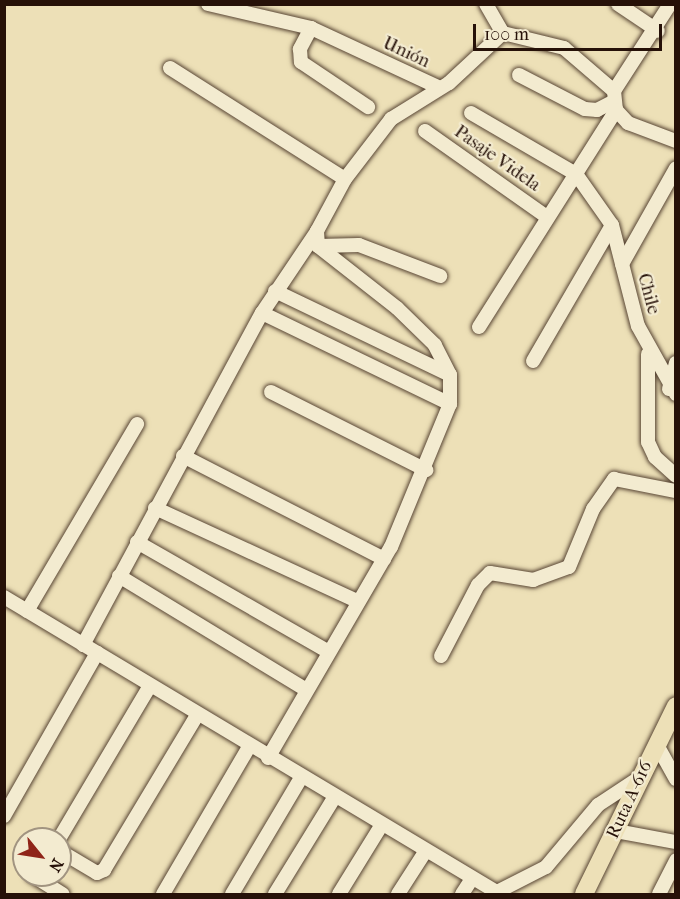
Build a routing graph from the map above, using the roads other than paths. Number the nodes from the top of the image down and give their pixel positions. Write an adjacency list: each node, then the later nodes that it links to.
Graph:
1 (208, 4): 5 (street, Unión)
2 (486, 4): 7 (street)
3 (618, 4): 6 (street)
4 (670, 4): 6 (street)
5 (311, 28): 10 (street, Unión); 12 (street)
6 (658, 31): 11 (street)
7 (502, 33): 10 (street, Unión); 11 (street)
8 (170, 68): 18 (street)
9 (519, 75): 11 (street)
10 (440, 88): 18 (street)
11 (615, 101): 15 (street); 17 (street)
12 (368, 107)
13 (471, 113): 17 (street)
14 (425, 131): 21 (street, Pasaje Videla)
15 (675, 141)
16 (675, 168): 19 (street, Chile)
17 (576, 174): 21 (street); 22 (street)
18 (345, 179): 23 (street)
19 (663, 188): 20 (street); 24 (street, Chile)
20 (675, 196)
21 (548, 217): 28 (street)
22 (614, 231): 24 (street, Chile); 30 (street)
23 (317, 239): 25 (street); 26 (street); 32 (street)
24 (622, 264): 29 (street, Chile)
25 (440, 276)
26 (275, 291): 27 (street); 32 (street)
27 (262, 313): 35 (street); 37 (street)
28 (479, 327)
29 (648, 352): 33 (street, Chile); 39 (street)
30 (533, 361)
31 (675, 363): 33 (street)
32 (450, 375): 35 (street)
33 (672, 391)
34 (271, 392): 38 (street)
35 (450, 404): 38 (street)
36 (137, 424): 47 (street)
37 (183, 456): 41 (street); 43 (street)
38 (426, 470): 43 (street)
39 (675, 476)
40 (675, 491): 51 (street)
41 (155, 508): 42 (street); 46 (street)
42 (137, 542): 44 (street); 49 (street)
43 (384, 559): 46 (street)
44 (119, 576): 48 (street); 53 (street)
45 (4, 597): 47 (street)
46 (357, 601): 49 (street)
47 (27, 611): 48 (street)
48 (83, 645): 50 (street)
49 (329, 652): 53 (street)
50 (97, 653): 52 (street); 63 (street)
51 (441, 656)
52 (150, 686): 55 (street); 65 (street)
53 (305, 690): 58 (street)
54 (675, 706): 56 (main road, Ruta A-616)
55 (197, 715): 57 (street); 69 (street)
56 (657, 745): 59 (main road, Ruta A-616); 61 (street)
57 (249, 747): 58 (street); 73 (street)
58 (268, 758): 60 (street)
59 (642, 776): 66 (main road, Ruta A-616); 72 (street)
60 (301, 777): 62 (street); 74 (street)
61 (675, 778)
62 (334, 798): 64 (street); 75 (street)
63 (4, 816)
64 (381, 826): 68 (street); 76 (street)
65 (66, 827)
66 (616, 831): 67 (street); 79 (main road, Ruta A-616)
67 (675, 842)
68 (425, 852): 71 (street); 77 (street)
69 (72, 858)
70 (675, 860): 80 (street)
71 (471, 880): 72 (street); 78 (street)
72 (497, 893)
73 (162, 894)
74 (232, 894)
75 (275, 894)
76 (339, 894)
77 (398, 894)
78 (462, 894)
79 (584, 894)
80 (659, 894)

